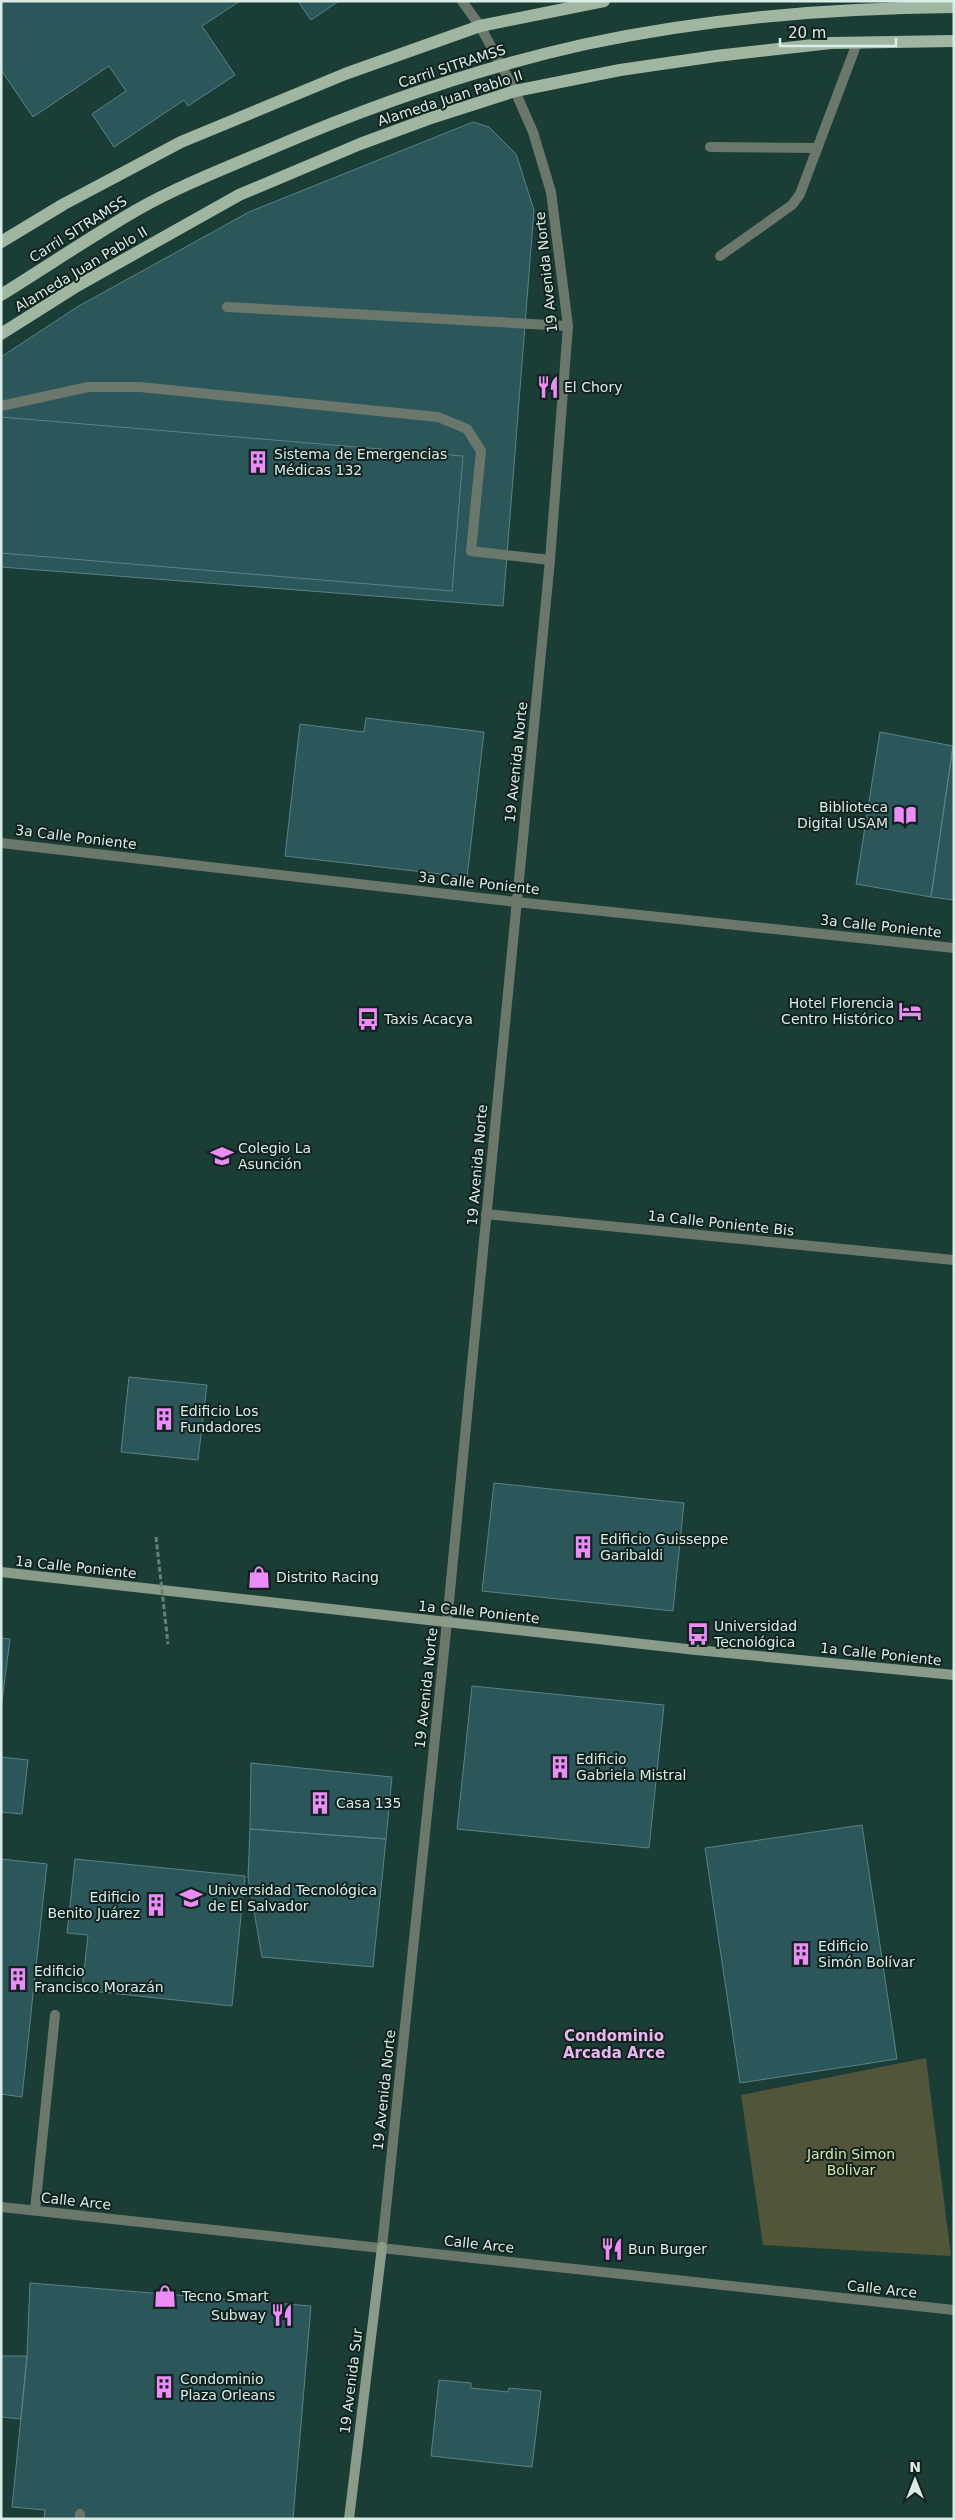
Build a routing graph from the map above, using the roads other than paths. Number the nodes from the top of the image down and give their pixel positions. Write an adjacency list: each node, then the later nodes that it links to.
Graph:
1 (462, 1): 4 (street, 19 Avenida Norte)
2 (604, 1): 4 (main road)
3 (954, 7): 7 (main road, Carril SITRAMSS)
4 (480, 26): 7 (street, 19 Avenida Norte); 11 (main road)
5 (954, 41): 6 (main road, Alameda Juan Pablo II)
6 (857, 43): 8 (main road, Alameda Juan Pablo II); 10 (street)
7 (501, 65): 8 (street, 19 Avenida Norte); 13 (main road, Carril SITRAMSS)
8 (515, 92): 15 (street, 19 Avenida Norte); 16 (main road, Alameda Juan Pablo II)
9 (710, 147): 10 (street)
10 (817, 148): 12 (street)
11 (1, 242)
12 (720, 256)
13 (1, 295)
14 (227, 307): 15 (street)
15 (568, 326): 18 (street, 19 Avenida Norte)
16 (1, 334)
17 (1, 406): 18 (street)
18 (550, 560): 20 (street, 19 Avenida Norte)
19 (1, 843): 20 (street, 3a Calle Poniente)
20 (516, 902): 21 (street, 3a Calle Poniente); 22 (street, 19 Avenida Norte)
21 (954, 948)
22 (486, 1214): 23 (street, 1a Calle Poniente Bis); 25 (street, 19 Avenida Norte)
23 (954, 1260)
24 (1, 1572): 25 (main road, 1a Calle Poniente)
25 (447, 1622): 26 (main road, 1a Calle Poniente); 30 (street, 19 Avenida Norte)
26 (954, 1675)
27 (55, 2015): 29 (street)
28 (1, 2206): 29 (street, Calle Arce)
29 (35, 2210): 30 (street, Calle Arce)
30 (382, 2247): 31 (street, Calle Arce); 32 (main road, 19 Avenida Sur)
31 (954, 2310)
32 (349, 2519)

